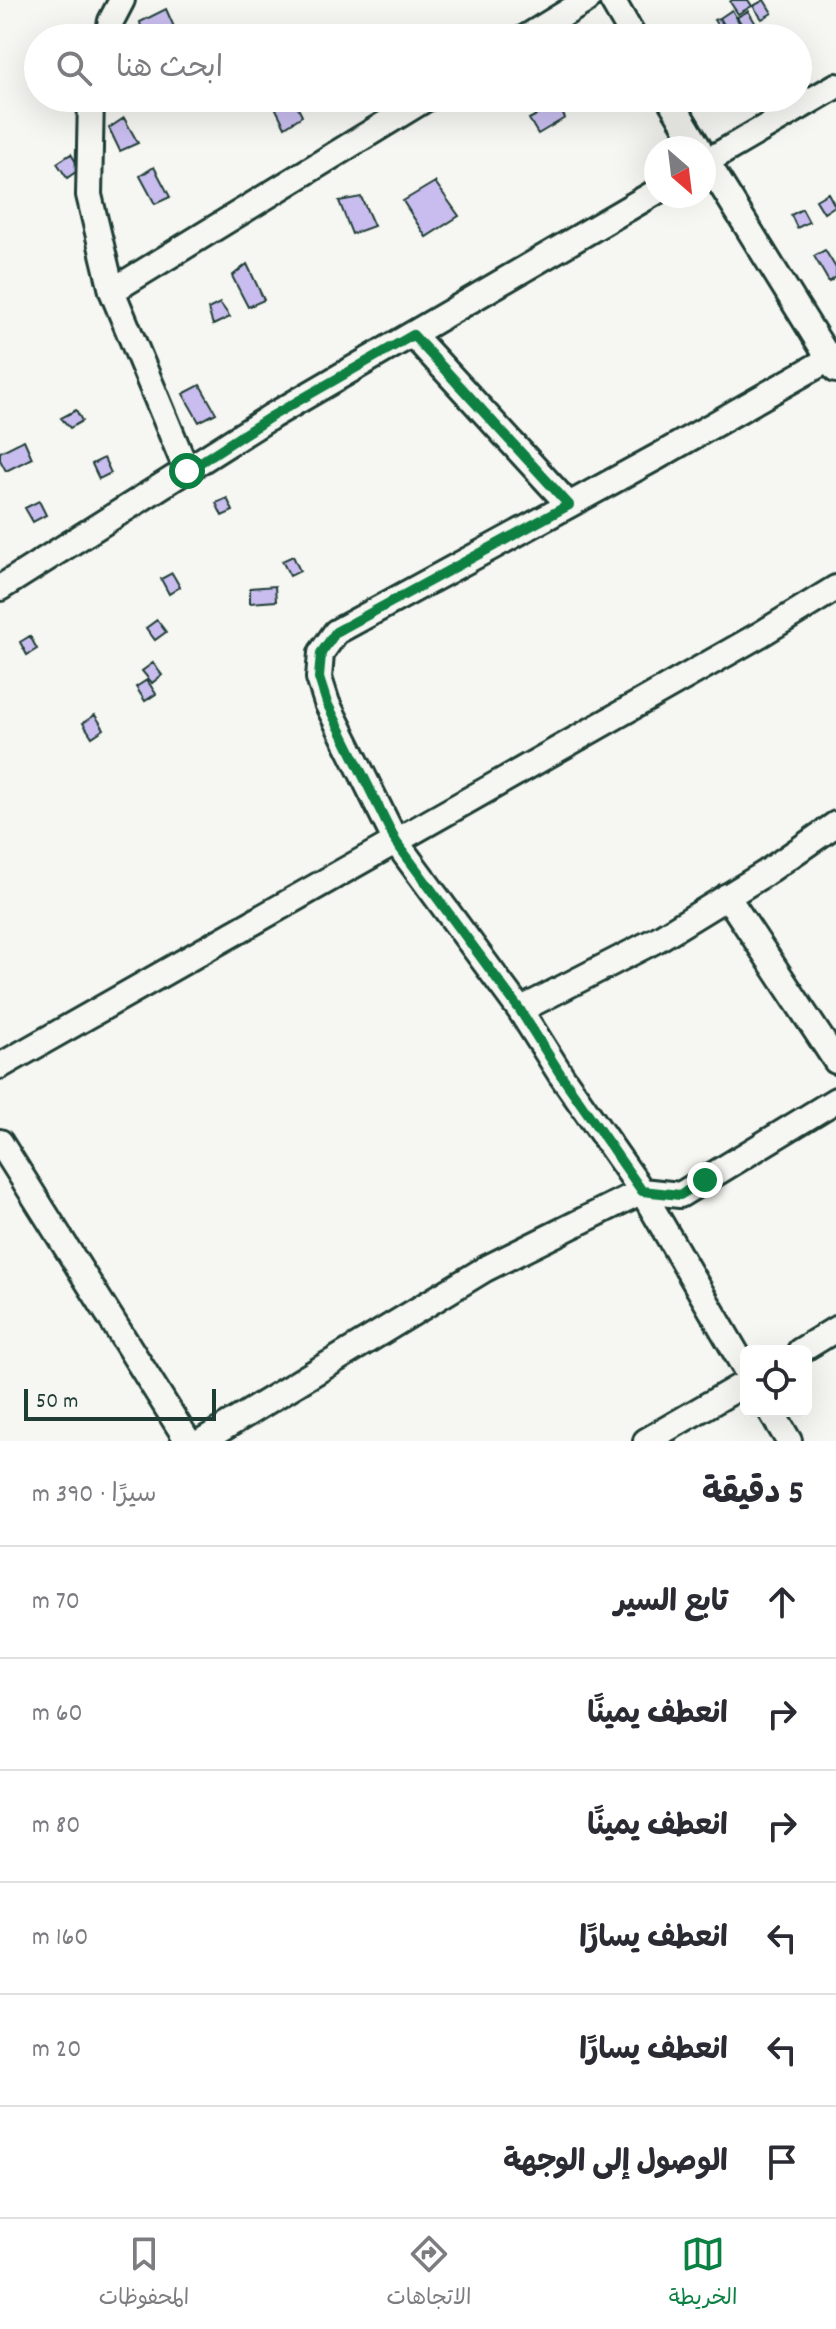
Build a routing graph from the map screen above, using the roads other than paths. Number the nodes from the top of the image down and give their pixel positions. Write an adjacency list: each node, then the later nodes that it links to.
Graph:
1 (122, 0): 4 (street)
2 (587, 0): 5 (street)
3 (612, 0): 6 (street)
4 (110, 24)
5 (548, 24)
6 (626, 24)
7 (836, 86): 8 (street)
8 (812, 99)
9 (91, 112): 17 (street)
10 (404, 112): 17 (street)
11 (677, 112): 13 (street)
12 (787, 112): 14 (street)
13 (691, 136)
14 (716, 150)
15 (716, 177): 19 (street)
16 (644, 199): 18 (street)
17 (112, 291): 20 (street)
18 (413, 335): 20 (street); 21 (street)
19 (834, 361): 21 (street)
20 (187, 471): 22 (street)
21 (569, 505): 25 (street)
22 (0, 588)
23 (836, 588): 25 (street)
24 (836, 824): 26 (street)
25 (396, 842): 27 (street); 29 (street)
26 (727, 896): 27 (street); 28 (street)
27 (520, 1010): 32 (street)
28 (836, 1061)
29 (0, 1066)
30 (836, 1100): 32 (street)
31 (0, 1142): 38 (street)
32 (642, 1191): 35 (street); 39 (street)
33 (836, 1329): 34 (street)
34 (810, 1345)
35 (740, 1360)
36 (740, 1386): 40 (street)
37 (775, 1417): 41 (street)
38 (188, 1441)
39 (202, 1441)
40 (646, 1441)
41 (789, 1441)

